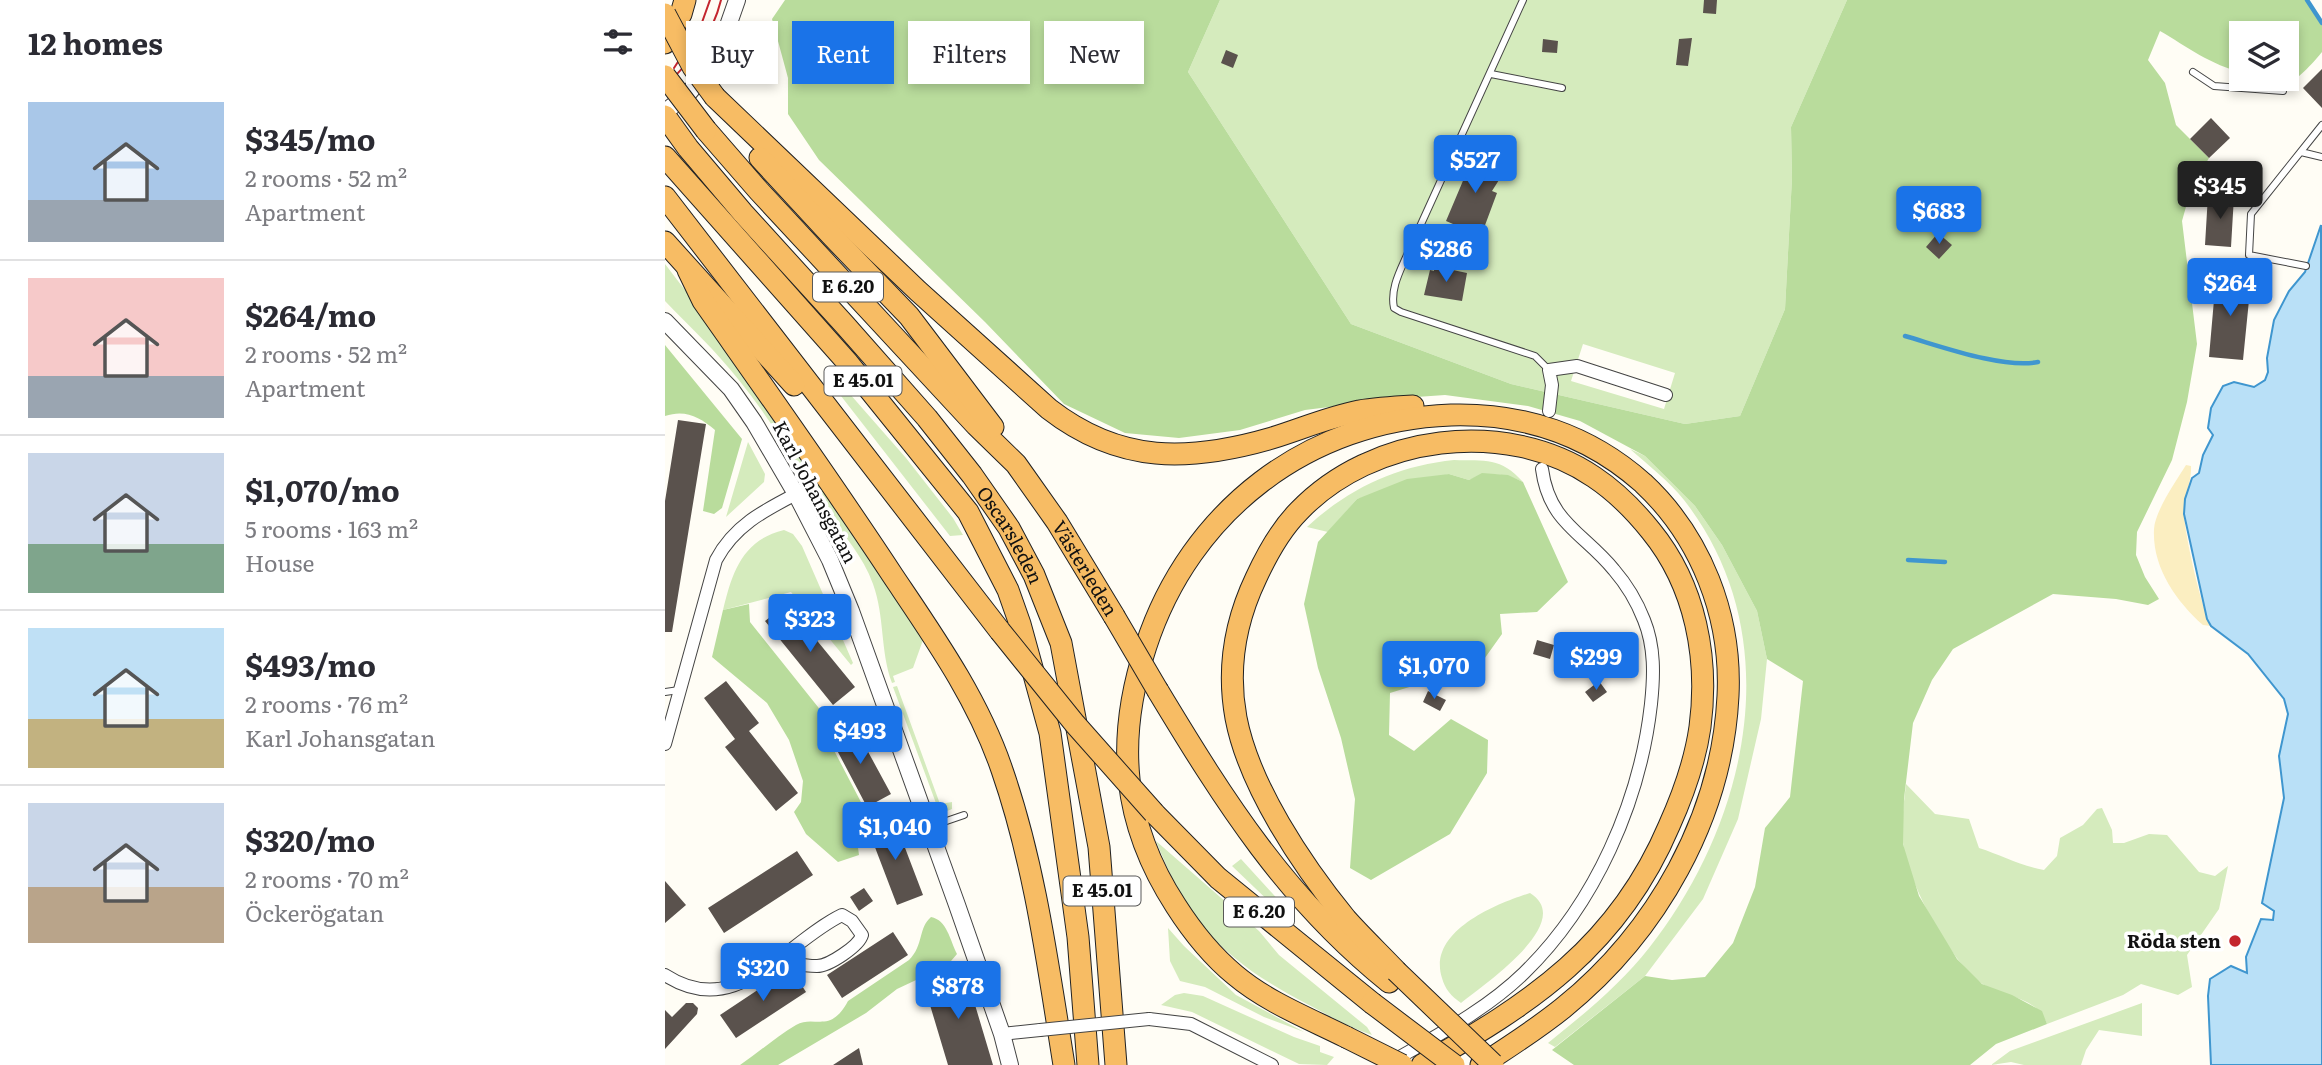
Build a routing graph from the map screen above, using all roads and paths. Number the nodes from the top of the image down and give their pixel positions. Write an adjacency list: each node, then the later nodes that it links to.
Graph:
1 (685, 0): 5 (highway)
2 (737, 0): 12 (street)
3 (1523, 0): 7 (lane)
4 (665, 14): 11 (highway, bridge)
5 (665, 43)
6 (2193, 72): 9 (lane)
7 (1491, 74): 10 (lane); 22 (lane)
8 (665, 76): 26 (highway, Västerleden / E 6.20, bridge)
9 (2229, 87)
10 (1563, 88)
11 (715, 97): 25 (highway); 26 (highway)
12 (665, 114): 42 (highway, Oscarsleden / E 45.01)
13 (2322, 125): 14 (lane)
14 (2301, 152): 15 (lane); 19 (lane)
15 (2322, 158)
16 (667, 160): 41 (highway, Oscarsleden / E 45.01)
17 (665, 197): 29 (highway, E 6.20)
18 (665, 243): 20 (highway)
19 (2306, 266)
20 (688, 270): 29 (highway); 40 (highway)
21 (665, 321): 28 (street, Karl Johansgatan)
22 (1549, 370): 23 (street); 24 (street)
23 (1667, 395)
24 (1549, 411)
25 (1469, 415): 45 (highway, bridge); 48 (highway)
26 (1016, 464): 37 (highway, Västerleden / E 6.20, bridge)
27 (1542, 469): 44 (street)
28 (796, 494): 30 (street); 34 (street, Karl Johansgatan)
29 (925, 534): 47 (highway, E 6.20, bridge)
30 (681, 690): 31 (lane); 32 (street)
31 (665, 692)
32 (665, 744)
33 (964, 815): 34 (lane)
34 (929, 827): 38 (street, Karl Johansgatan)
35 (778, 961): 35 (street); 36 (street)
36 (665, 975)
37 (1392, 977): 46 (highway); 49 (highway, bridge)
38 (1002, 1034): 39 (street, Karl Johansgatan); 43 (street, bridge)
39 (1010, 1065)
40 (1064, 1065)
41 (1088, 1065)
42 (1116, 1065)
43 (1272, 1065)
44 (1385, 1065)
45 (1402, 1065)
46 (1422, 1065)
47 (1454, 1065)
48 (1481, 1065)
49 (1494, 1065)

